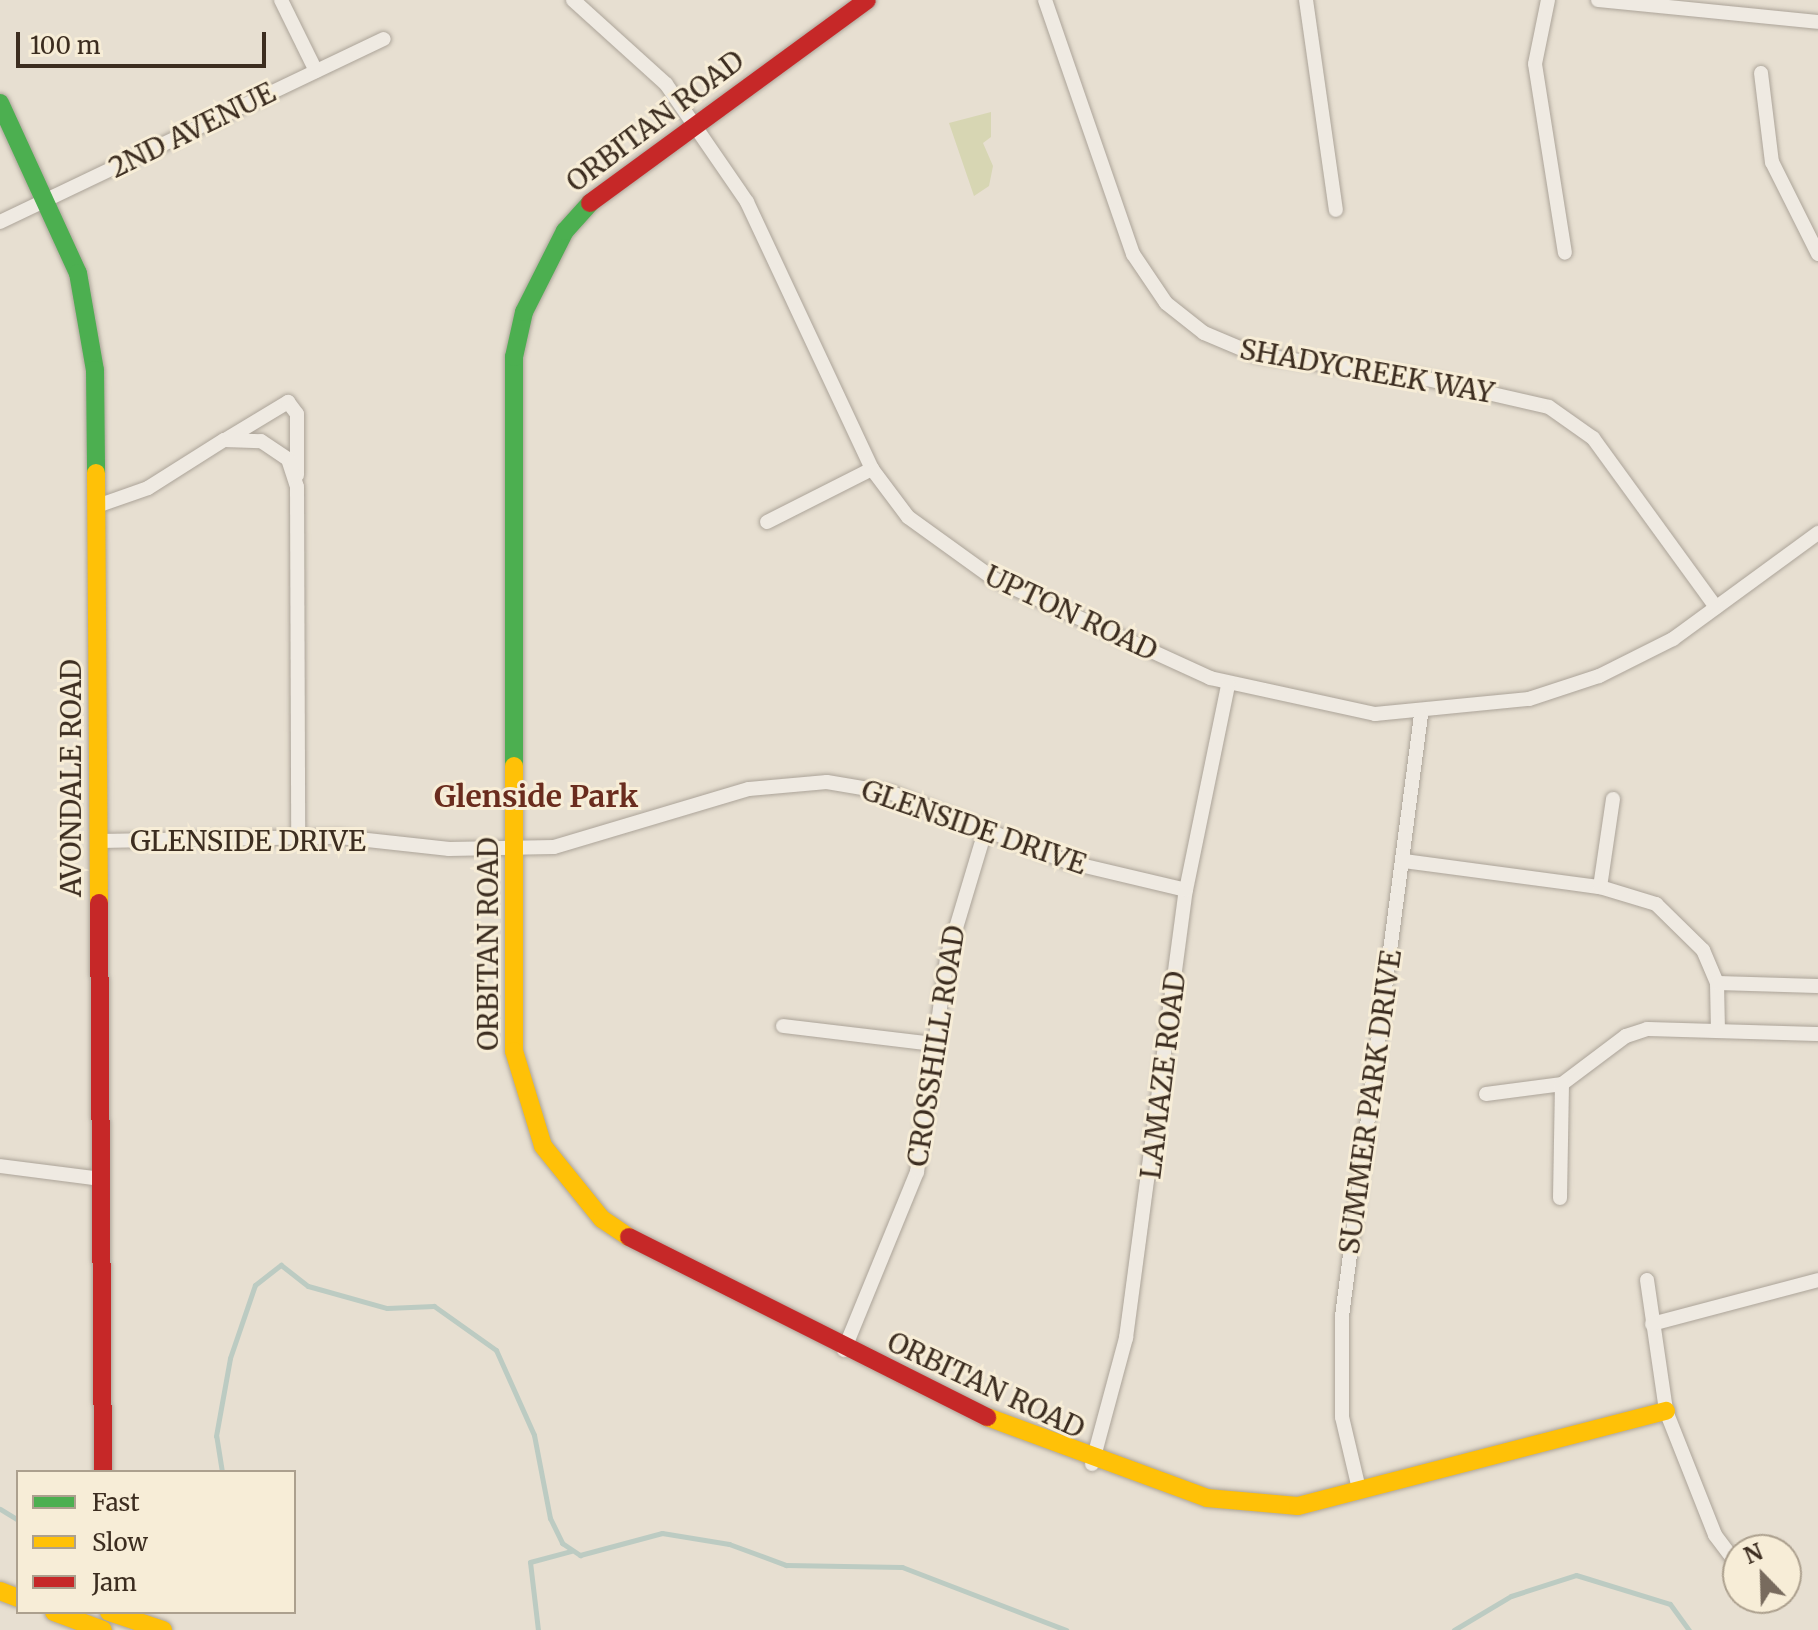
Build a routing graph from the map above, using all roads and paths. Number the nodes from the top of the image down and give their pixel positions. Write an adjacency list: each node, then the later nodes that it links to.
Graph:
1 (281, 0): 10 (street)
2 (573, 0): 13 (street, UPTON ROAD)
3 (867, 0): 13 (main road, ORBITAN ROAD)
4 (1045, 0): 25 (street, SHADYCREEK WAY)
5 (1306, 0): 15 (street)
6 (1548, 0): 17 (street)
7 (1598, 0): 8 (street)
8 (1818, 22)
9 (384, 39): 10 (street, 2ND AVENUE)
10 (316, 71): 14 (street, 2ND AVENUE)
11 (1761, 73): 18 (street)
12 (0, 103): 14 (main road, AVONDALE ROAD)
13 (694, 123): 20 (street, UPTON ROAD); 32 (main road, ORBITAN ROAD)
14 (47, 200): 16 (street, 2ND AVENUE); 22 (main road, AVONDALE ROAD)
15 (1336, 210)
16 (0, 222)
17 (1565, 253)
18 (1818, 254)
19 (224, 440): 21 (street); 21 (street); 22 (street)
20 (872, 469): 23 (street); 26 (street, UPTON ROAD)
21 (297, 487): 30 (street)
22 (97, 506): 31 (main road, AVONDALE ROAD)
23 (767, 522)
24 (1818, 533): 25 (street, UPTON ROAD)
25 (1716, 607): 27 (street, UPTON ROAD)
26 (1228, 685): 27 (street, UPTON ROAD); 35 (street, LAMAZE ROAD)
27 (1421, 715): 33 (street, SUMMER PARK DRIVE)
28 (1613, 799): 34 (street)
29 (986, 828): 32 (street, GLENSIDE DRIVE); 35 (street, GLENSIDE DRIVE); 41 (street, CROSSHILL ROAD)
30 (298, 837): 31 (street, GLENSIDE DRIVE); 32 (street, GLENSIDE DRIVE)
31 (99, 841): 45 (main road, AVONDALE ROAD)
32 (516, 848): 50 (main road, ORBITAN ROAD)
33 (1404, 861): 34 (street); 54 (street, SUMMER PARK DRIVE)
34 (1600, 887): 36 (street)
35 (1186, 890): 52 (street, LAMAZE ROAD)
36 (1717, 983): 37 (street); 39 (street)
37 (1818, 986)
38 (783, 1026): 41 (street)
39 (1718, 1029): 40 (street); 42 (street)
40 (1818, 1034)
41 (933, 1044): 50 (street, CROSSHILL ROAD)
42 (1562, 1084): 43 (street); 46 (street)
43 (1486, 1094)
44 (0, 1166): 45 (street)
45 (102, 1179): 53 (main road, AVONDALE ROAD)
46 (1560, 1198)
47 (1647, 1280): 49 (street)
48 (1818, 1280): 49 (street)
49 (1652, 1324): 51 (street)
50 (844, 1350): 52 (main road, ORBITAN ROAD)
51 (1666, 1411): 54 (main road, ORBITAN ROAD); 55 (street)
52 (1092, 1464): 54 (main road, ORBITAN ROAD)
53 (103, 1470)
54 (1359, 1489)
55 (1722, 1544)
56 (59, 1614): 58 (main road)
57 (116, 1614): 59 (main road)
58 (103, 1630)
59 (163, 1630)

